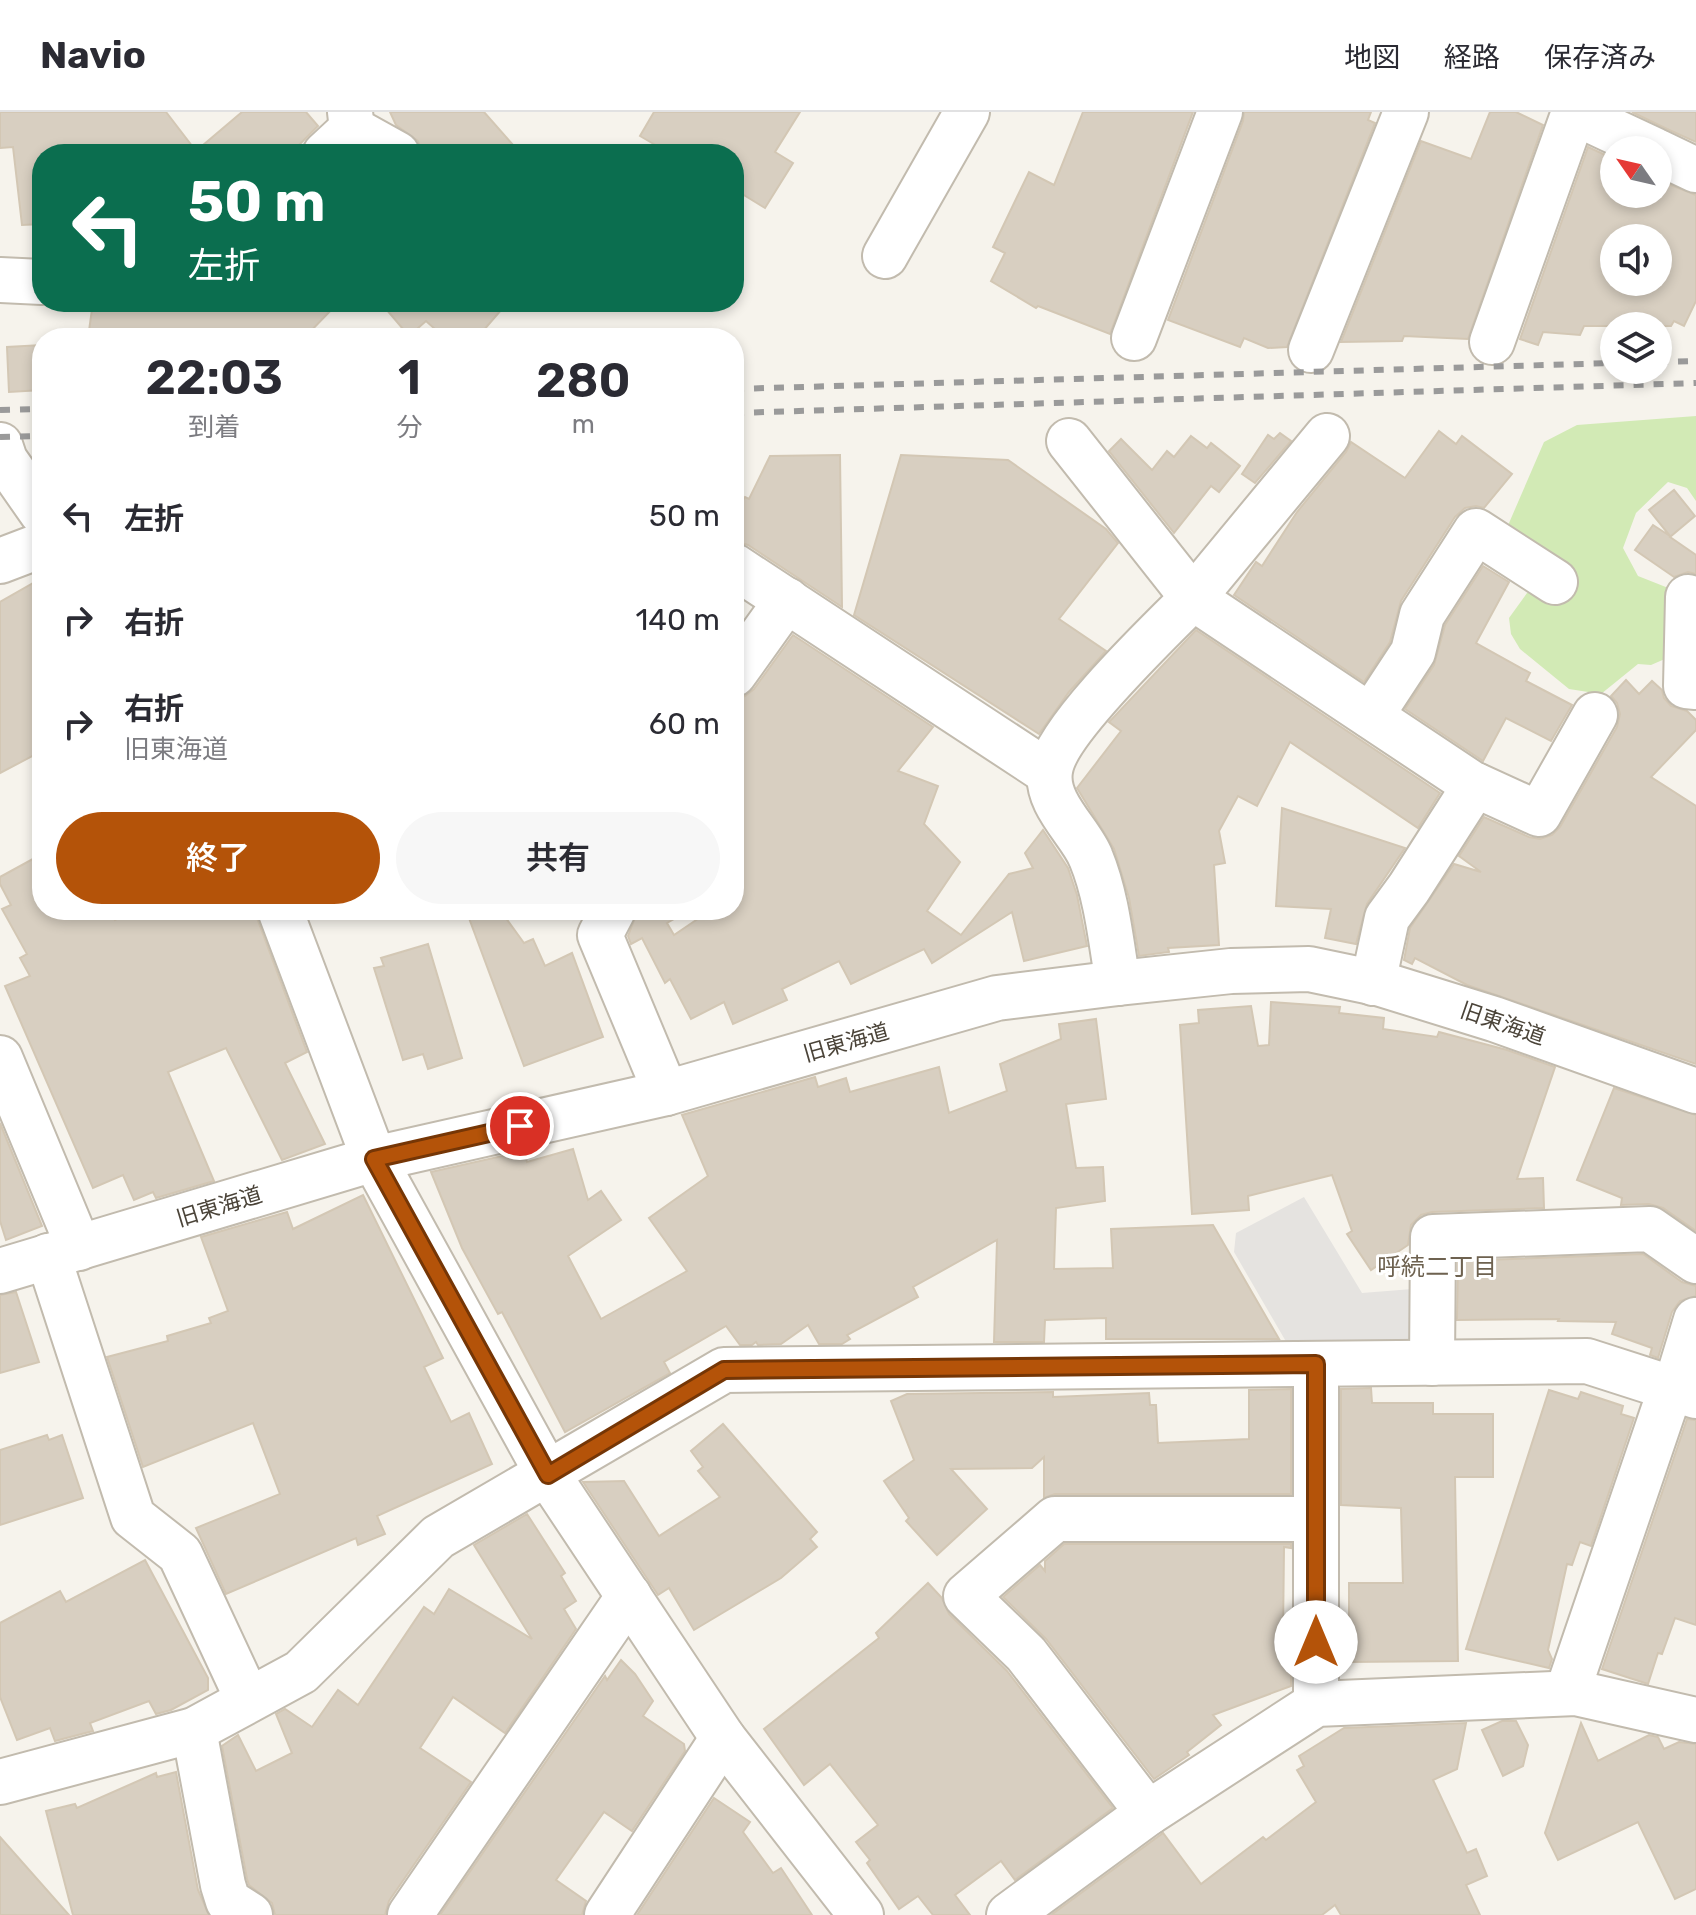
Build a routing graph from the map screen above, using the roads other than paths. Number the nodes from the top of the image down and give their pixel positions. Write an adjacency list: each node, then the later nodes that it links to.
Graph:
1 (967, 112): 10 (street)
2 (1220, 112): 13 (street)
3 (1406, 112): 15 (street)
4 (1574, 112): 6 (street); 14 (street)
5 (342, 132): 7 (street)
6 (1624, 136)
7 (372, 144)
8 (1672, 159): 9 (street)
9 (1696, 170)
10 (885, 256)
11 (0, 280): 12 (street)
12 (32, 282)
13 (1134, 338)
14 (1492, 342)
15 (1311, 350)
16 (1327, 436): 25 (street)
17 (1069, 441): 25 (street)
18 (16, 455): 19 (street)
19 (32, 491)
20 (32, 549): 21 (street)
21 (0, 561)
22 (744, 572): 26 (street)
23 (1555, 582): 30 (street)
24 (1688, 597): 28 (street)
25 (1193, 598): 30 (street); 31 (street)
26 (787, 600): 27 (street); 31 (street)
27 (744, 660)
28 (1696, 687)
29 (1595, 715): 32 (street)
30 (1371, 716): 32 (street)
31 (1049, 773): 35 (street)
32 (1475, 785): 36 (street)
33 (284, 920): 40 (street)
34 (606, 922): 39 (street)
35 (1118, 983): 36 (street, 旧東海道); 39 (street, 旧東海道)
36 (1373, 983): 38 (street, 旧東海道)
37 (0, 1058): 41 (street)
38 (1696, 1091)
39 (666, 1093): 40 (street, 旧東海道)
40 (374, 1159): 41 (street, 旧東海道); 48 (street)
41 (63, 1252): 43 (street, 旧東海道); 52 (street)
42 (1696, 1261): 45 (street)
43 (0, 1271)
44 (1696, 1320): 47 (street)
45 (1432, 1363): 46 (street); 47 (street)
46 (1316, 1364): 48 (street); 49 (street)
47 (1680, 1391): 51 (street)
48 (548, 1475): 50 (street); 52 (street)
49 (1316, 1519): 53 (street); 58 (street)
50 (629, 1596): 56 (street); 60 (street)
51 (1567, 1693): 53 (street); 54 (street)
52 (248, 1700): 55 (street)
53 (1316, 1704): 58 (street)
54 (1696, 1720)
55 (194, 1730): 57 (street); 59 (street)
56 (723, 1738): 61 (street); 62 (street)
57 (0, 1782)
58 (1148, 1813): 63 (street)
59 (232, 1910)
60 (410, 1915)
61 (607, 1915)
62 (861, 1915)
63 (1009, 1915)

